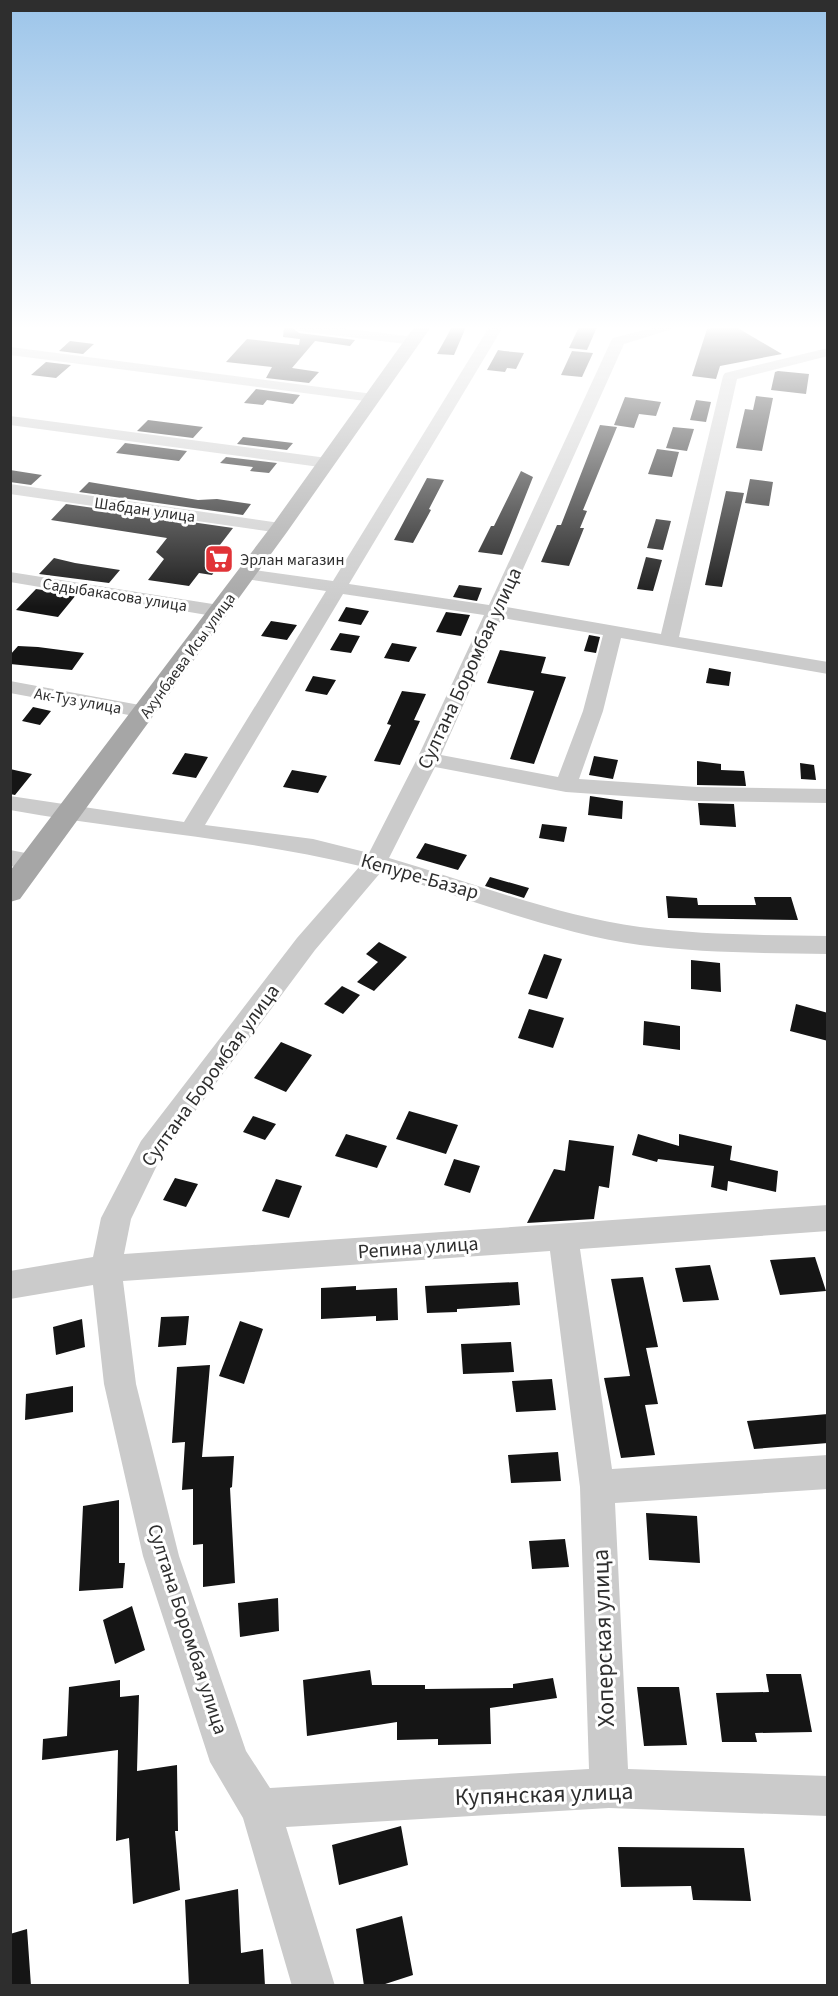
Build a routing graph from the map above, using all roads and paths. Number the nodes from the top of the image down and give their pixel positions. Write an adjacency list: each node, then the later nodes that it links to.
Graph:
1 (11, 420): 6 (street)
2 (357, 420): 6 (main road, Ахунбаева Исы улица)
3 (439, 420): 11 (street)
4 (582, 420): 13 (street, Султана Боромбая улица)
5 (720, 420): 15 (street)
6 (327, 463): 8 (main road, Ахунбаева Исы улица)
7 (10, 489): 8 (street, Шабдан улица)
8 (280, 528): 9 (main road, Ахунбаева Исы улица)
9 (246, 574): 11 (street); 12 (main road, Ахунбаева Исы улица)
10 (10, 577): 12 (street, Садыбакасова улица)
11 (338, 587): 13 (street); 24 (street)
12 (219, 611): 18 (main road, Ахунбаева Исы улица)
13 (495, 611): 14 (street); 19 (street, Султана Боромбая улица)
14 (614, 630): 15 (street); 20 (street)
15 (669, 640): 16 (street)
16 (828, 668)
17 (10, 687): 18 (street, Ак-Туз улица)
18 (145, 712): 23 (main road, Ахунбаева Исы улица)
19 (428, 759): 20 (street); 26 (street, Султана Боромбая улица)
20 (566, 785): 21 (street)
21 (828, 796)
22 (10, 803): 23 (street, Кепуре-Базар)
23 (71, 813): 24 (street, Кепуре-Базар); 25 (main road, Ахунбаева Исы улица)
24 (190, 831): 26 (street, Кепуре-Базар)
25 (22, 860): 27 (main road, Ахунбаева Исы улица)
26 (376, 862): 28 (street, Кепуре-Базар); 31 (street, Султана Боромбая улица)
27 (10, 892)
28 (828, 945)
29 (828, 1218): 30 (street, Репина улица)
30 (563, 1237): 31 (street, Репина улица); 34 (street, Хоперская улица)
31 (106, 1269): 32 (street, Репина улица); 37 (street, Султана Боромбая улица)
32 (10, 1285)
33 (828, 1472): 34 (street)
34 (597, 1487): 35 (street, Хоперская улица)
35 (609, 1788): 36 (street, Купянская улица); 37 (street, Купянская улица)
36 (828, 1796)
37 (260, 1809): 38 (street, Султана Боромбая улица)
38 (314, 1986)

